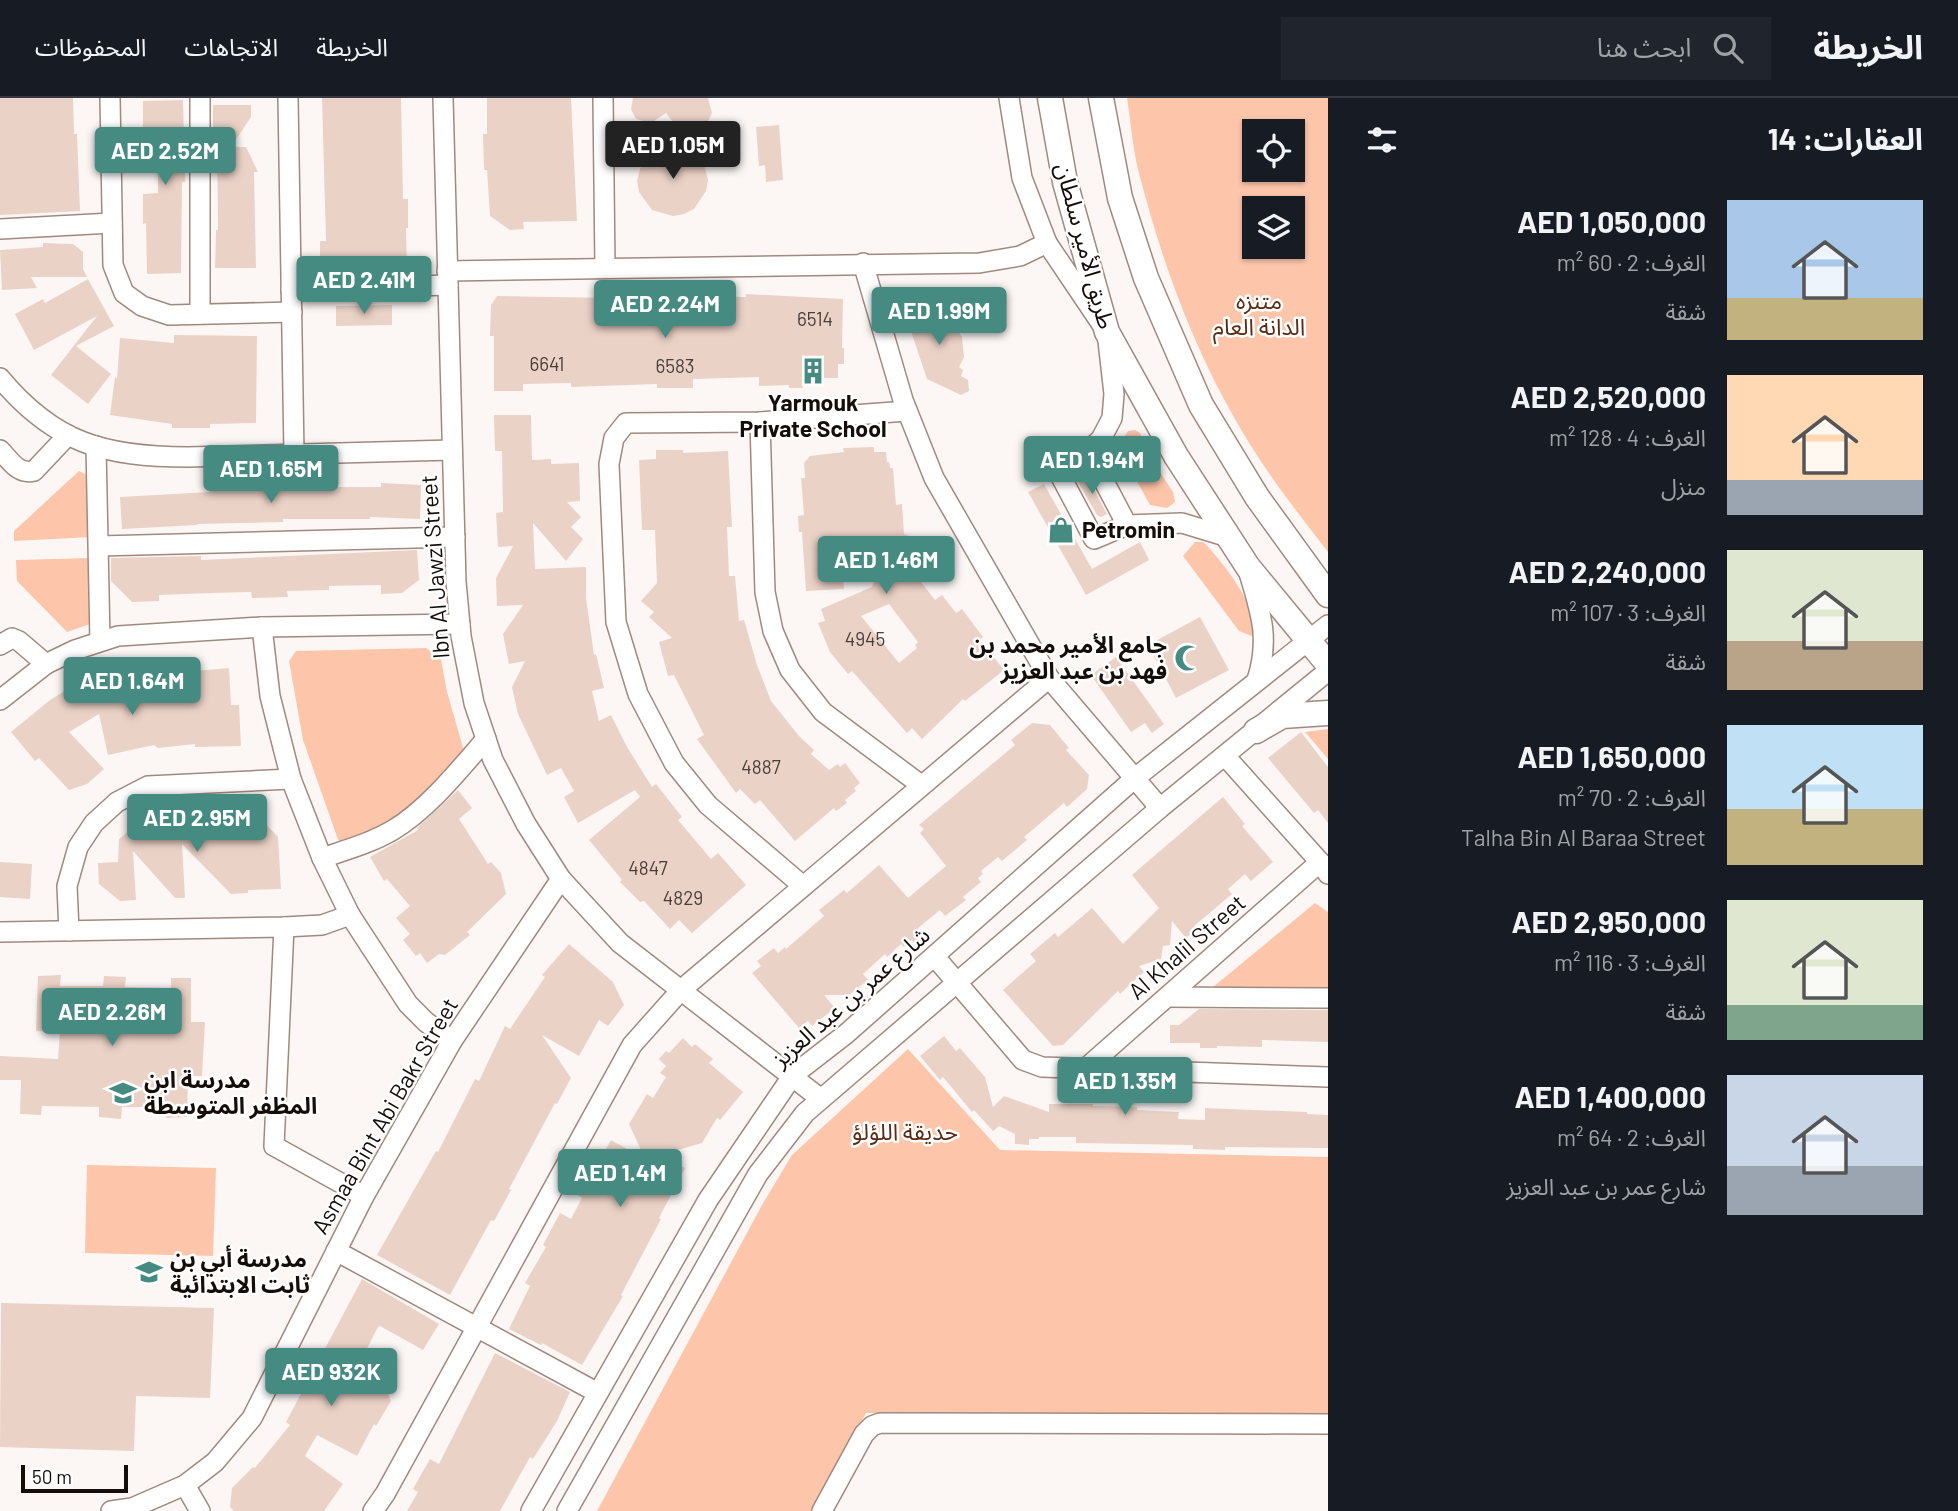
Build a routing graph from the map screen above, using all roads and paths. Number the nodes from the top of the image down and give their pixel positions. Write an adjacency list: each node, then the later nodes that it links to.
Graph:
1 (110, 98): 9 (street)
2 (200, 98): 17 (street)
3 (288, 98): 15 (street)
4 (443, 98): 14 (street, Ibn Al Jawzi Street)
5 (603, 98): 13 (street)
6 (1009, 98): 11 (street)
7 (1050, 98): 18 (main road, طريق الأمير سلطان)
8 (1101, 98): 32 (main road, طريق الأمير سلطان)
9 (112, 223): 10 (street); 17 (street)
10 (0, 229)
11 (1048, 243): 12 (street); 18 (street)
12 (863, 263): 13 (street); 20 (street)
13 (605, 267): 14 (street)
14 (448, 278): 15 (street); 25 (street, Ibn Al Jawzi Street)
15 (291, 290): 16 (street)
16 (292, 312): 17 (street); 27 (street)
17 (200, 314)
18 (1107, 332): 26 (street); 30 (main road, طريق الأمير سلطان)
19 (0, 378): 22 (street)
20 (908, 411): 21 (street); 45 (street)
21 (760, 422): 54 (street); 59 (street)
22 (68, 435): 23 (street); 24 (street)
23 (96, 446): 27 (street); 31 (street)
24 (0, 450)
25 (452, 450): 27 (street); 29 (street, Ibn Al Jawzi Street)
26 (1088, 451): 28 (street); 28 (street)
27 (294, 454)
28 (1127, 525): 30 (street)
29 (455, 537): 31 (street); 36 (street, Ibn Al Jawzi Street)
30 (1228, 537): 33 (main road, طريق الأمير سلطان)
31 (99, 546): 40 (street)
32 (1293, 547): 34 (main road); 35 (main road, طريق الأمير سلطان)
33 (1247, 565): 39 (main road, طريق الأمير سلطان); 46 (street)
34 (1328, 565)
35 (1328, 595)
36 (460, 624): 38 (street); 50 (street, Ibn Al Jawzi Street)
37 (1328, 625): 39 (street, شارع عمر بن عبد العزيز)
38 (261, 626): 40 (street); 53 (street)
39 (1308, 639): 43 (main road, طريق الأمير سلطان); 46 (street, شارع عمر بن عبد العزيز)
40 (100, 641): 42 (street)
41 (0, 645): 42 (street)
42 (46, 664): 47 (street)
43 (1328, 664)
44 (1328, 671): 49 (street)
45 (1049, 678): 52 (street); 54 (street)
46 (1257, 680): 52 (street, شارع عمر بن عبد العزيز)
47 (0, 700)
48 (1328, 713): 49 (main road)
49 (1256, 731): 51 (street)
50 (486, 739): 56 (street); 58 (street, Ibn Al Jawzi Street)
51 (1225, 756): 55 (street); 57 (street)
52 (1135, 778): 55 (street); 64 (street, شارع عمر بن عبد العزيز)
53 (290, 779): 56 (street); 62 (street)
54 (920, 785): 59 (street)
55 (1160, 808): 65 (street)
56 (322, 858): 60 (street)
57 (1324, 868): 67 (street, Al Khalil Street)
58 (561, 879): 66 (street, Ibn Al Jawzi Street); 69 (street, Asmaa Bint Abi Bakr Street)
59 (803, 886): 66 (street)
60 (350, 915): 61 (street); 69 (street)
61 (284, 927): 62 (street); 74 (street)
62 (69, 931): 63 (street)
63 (0, 932)
64 (935, 957): 65 (street); 71 (street, شارع عمر بن عبد العزيز)
65 (957, 983): 70 (street); 73 (street)
66 (681, 990): 71 (street, Ibn Al Jawzi Street); 76 (street)
67 (1167, 997): 68 (street); 70 (street, Al Khalil Street)
68 (1328, 998)
69 (452, 1041): 74 (street, Asmaa Bint Abi Bakr Street)
70 (1084, 1069): 72 (street)
71 (793, 1075): 73 (street, Ibn Al Jawzi Street); 77 (street, شارع عمر بن عبد العزيز)
72 (1328, 1077)
73 (821, 1099): 84 (street)
74 (363, 1196): 75 (street, Asmaa Bint Abi Bakr Street)
75 (336, 1251): 76 (street); 79 (street, Asmaa Bint Abi Bakr Street)
76 (477, 1327): 77 (street); 82 (street)
77 (598, 1392): 83 (street, شارع عمر بن عبد العزيز)
78 (1328, 1424): 85 (street)
79 (185, 1485): 80 (street, Asmaa Bint Abi Bakr Street); 81 (street)
80 (111, 1511)
81 (200, 1511)
82 (373, 1511)
83 (531, 1511)
84 (567, 1511)
85 (822, 1511)

